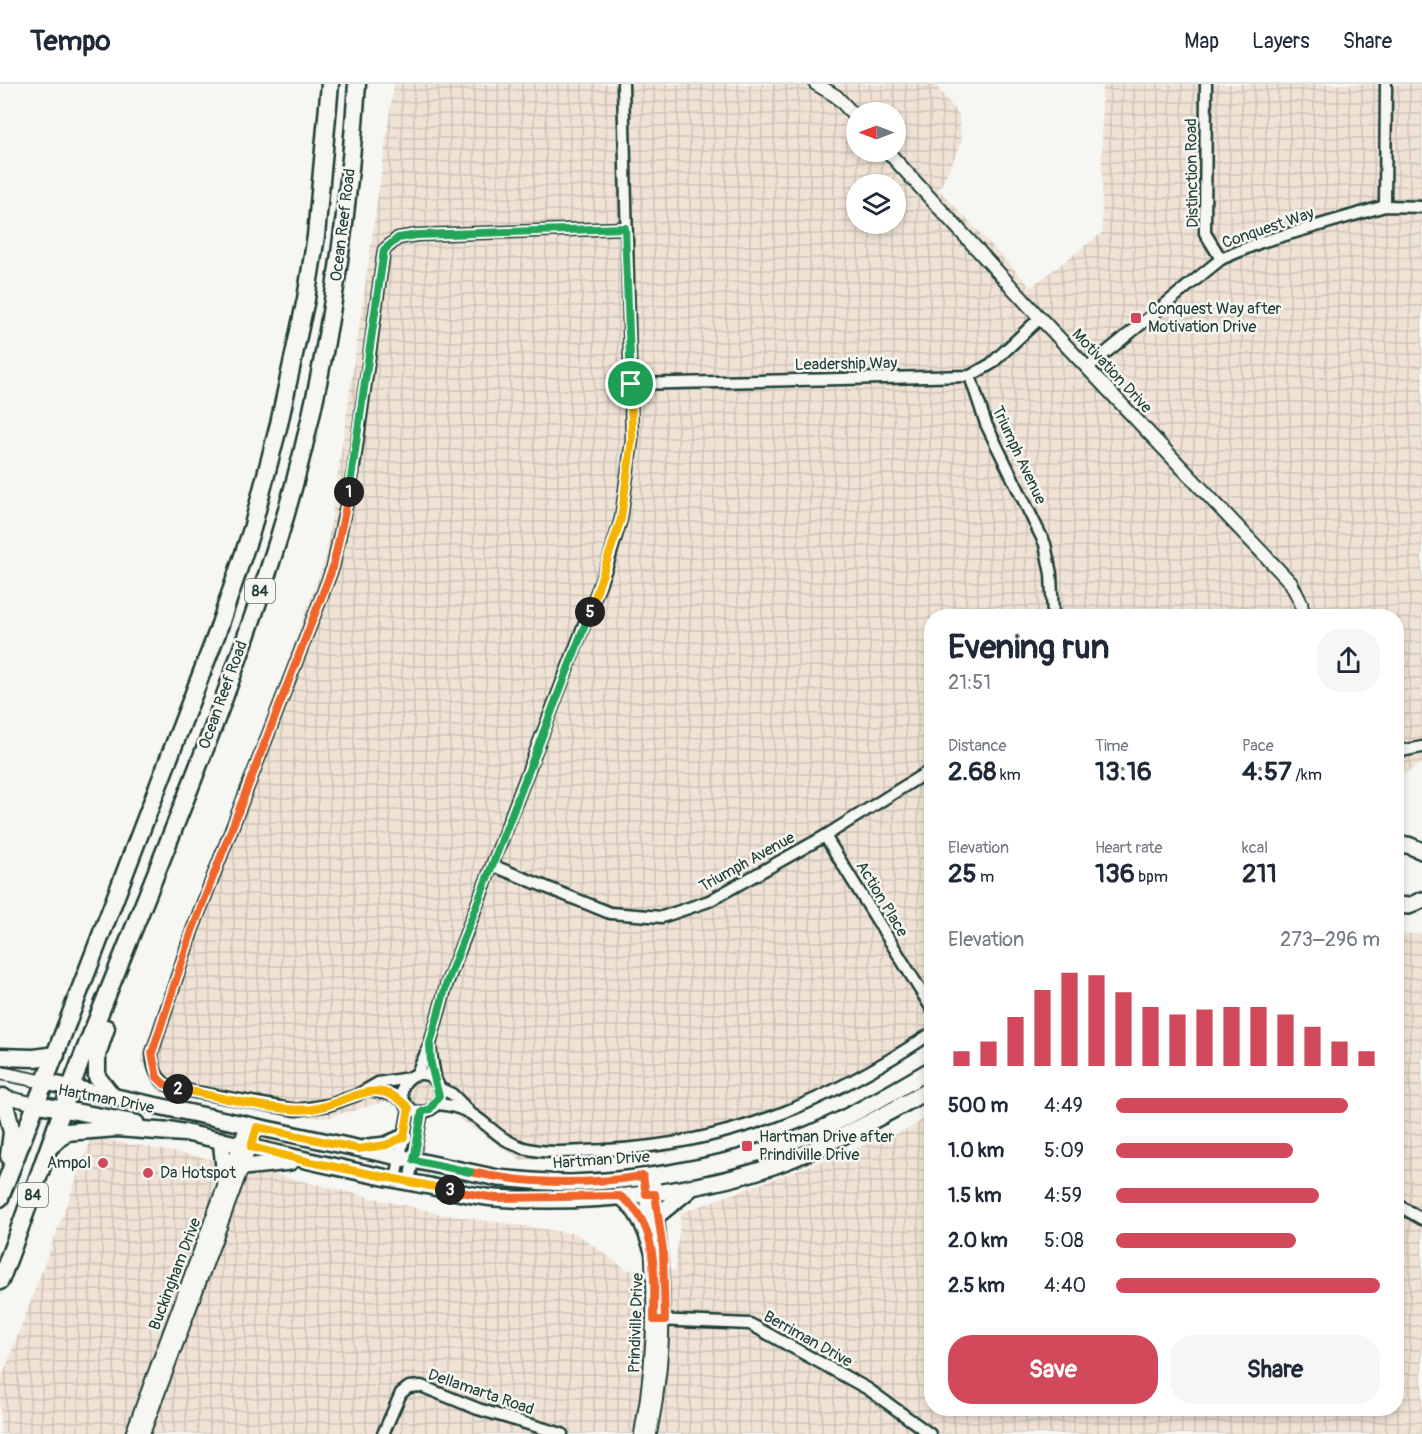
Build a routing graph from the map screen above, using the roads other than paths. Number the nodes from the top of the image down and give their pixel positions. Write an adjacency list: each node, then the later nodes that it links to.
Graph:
1 (330, 84): 32 (main road, Ocean Reef Road / 84)
2 (357, 84): 26 (main road, Ocean Reef Road / 84)
3 (623, 84): 11 (street)
4 (816, 84): 7 (street)
5 (1206, 84): 12 (street, Distinction Road)
6 (1386, 84): 9 (street)
7 (846, 106)
8 (897, 162): 13 (street, Motivation Drive)
9 (1385, 206): 10 (street, Conquest Way); 12 (street, Conquest Way)
10 (1422, 207)
11 (625, 228): 16 (street); 40 (street)
12 (1221, 259): 14 (street, Conquest Way)
13 (1040, 318): 14 (street, Motivation Drive); 15 (street)
14 (1087, 368): 18 (street, Motivation Drive)
15 (970, 376): 16 (street, Leadership Way); 17 (street, Triumph Avenue)
16 (631, 384): 25 (street)
17 (1053, 609)
18 (1302, 609)
19 (1422, 747): 20 (street)
20 (1404, 750)
21 (924, 774): 23 (street, Triumph Avenue)
22 (1422, 834): 24 (main road)
23 (825, 836): 25 (street, Triumph Avenue); 29 (street, Action Place)
24 (1405, 845)
25 (494, 866): 31 (street)
26 (146, 898): 39 (main road, Ocean Reef Road / 84); 43 (main road)
27 (1422, 900): 28 (main road)
28 (1404, 906)
29 (924, 996)
30 (924, 1038): 48 (street)
31 (430, 1044): 36 (street); 38 (street)
32 (56, 1055): 33 (main road); 37 (main road, Ocean Reef Road / 84)
33 (0, 1057)
34 (0, 1073): 37 (street)
35 (924, 1074): 60 (main road, Hartman Drive)
36 (413, 1077): 38 (street); 40 (street); 45 (street)
37 (45, 1082): 39 (main road, Hartman Drive); 44 (main road, Ocean Reef Road / 84)
38 (437, 1085): 46 (street); 48 (street)
39 (71, 1088): 43 (main road, Hartman Drive); 47 (main road, Ocean Reef Road / 84)
40 (369, 1090): 45 (street)
41 (924, 1093): 63 (main road, Hartman Drive)
42 (2, 1097): 44 (street); 64 (main road)
43 (113, 1097): 50 (main road, Hartman Drive)
44 (36, 1104): 47 (main road, Hartman Drive); 67 (main road, Ocean Reef Road / 84)
45 (406, 1104): 49 (street); 52 (street)
46 (436, 1104): 48 (street); 49 (street)
47 (64, 1109): 51 (main road, Hartman Drive); 54 (main road, Ocean Reef Road / 84)
48 (467, 1110)
49 (422, 1112): 57 (street)
50 (252, 1126): 55 (street, Buckingham Drive); 56 (main road, Hartman Drive)
51 (184, 1133): 53 (main road, Hartman Drive); 54 (main road)
52 (404, 1137): 56 (main road); 57 (street)
53 (221, 1140): 55 (main road, Hartman Drive); 62 (main road)
54 (51, 1146): 72 (main road, Ocean Reef Road / 84)
55 (247, 1146): 58 (main road, Hartman Drive); 59 (street, Buckingham Drive); 62 (street, Buckingham Drive)
56 (359, 1149): 57 (main road, Hartman Drive)
57 (407, 1159): 60 (main road, Hartman Drive); 61 (street)
58 (306, 1161): 59 (main road); 61 (main road, Hartman Drive)
59 (244, 1167): 75 (street, Buckingham Drive)
60 (648, 1176): 65 (street, Prindiville Drive)
61 (402, 1181): 66 (main road, Hartman Drive)
62 (226, 1185): 74 (street, Buckingham Drive)
63 (697, 1185): 65 (main road, Hartman Drive); 69 (main road)
64 (0, 1186)
65 (651, 1194): 66 (main road, Hartman Drive); 69 (street, Prindiville Drive); 71 (street, Prindiville Drive)
66 (620, 1196): 71 (main road)
67 (0, 1198)
68 (1404, 1209): 70 (street)
69 (658, 1215): 73 (street, Prindiville Drive)
70 (1422, 1219)
71 (653, 1251): 73 (street, Prindiville Drive)
72 (0, 1281)
73 (660, 1320): 78 (street, Prindiville Drive); 79 (street, Prindiville Drive); 80 (street, Berriman Drive)
74 (132, 1434)
75 (142, 1434)
76 (383, 1434): 77 (street, Dellamarta Road)
77 (562, 1434)
78 (640, 1434)
79 (650, 1434)
80 (930, 1434)

